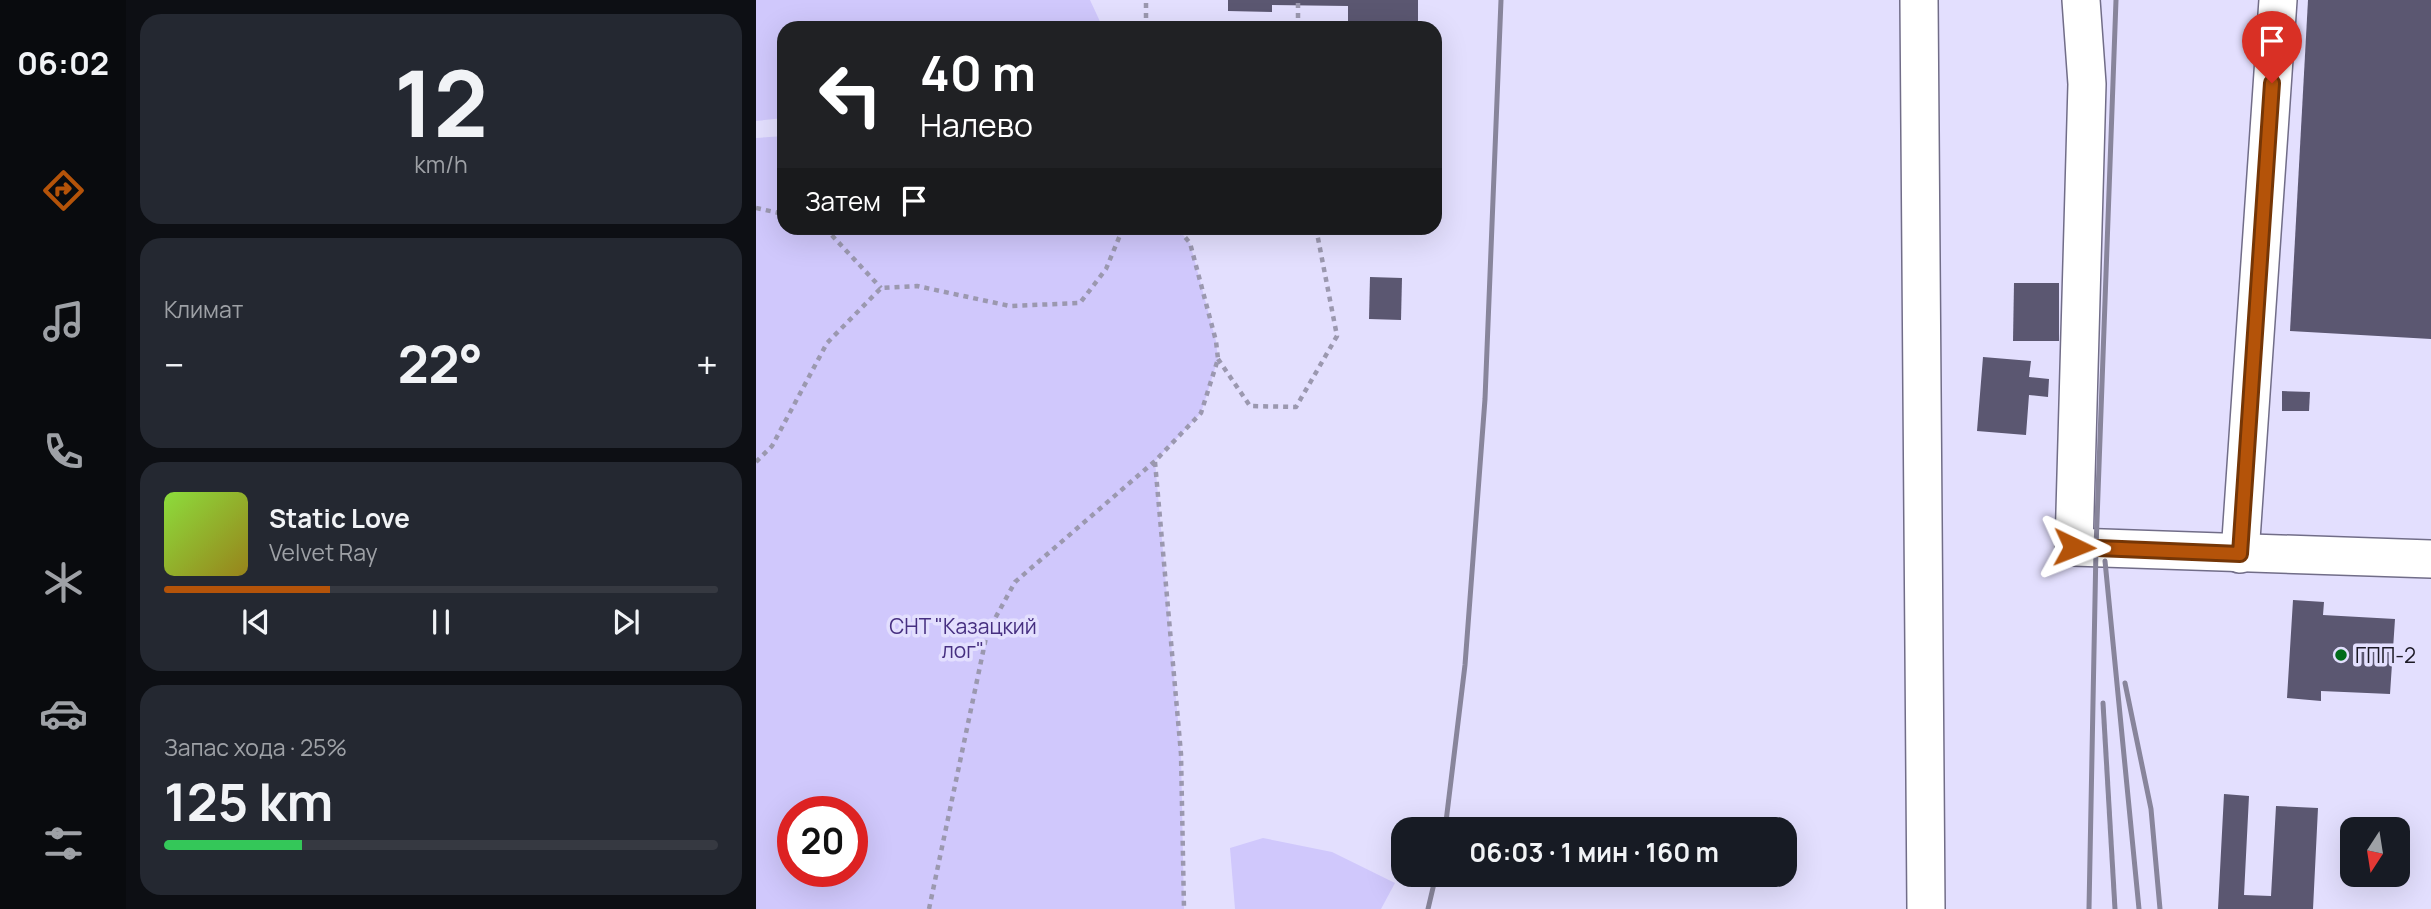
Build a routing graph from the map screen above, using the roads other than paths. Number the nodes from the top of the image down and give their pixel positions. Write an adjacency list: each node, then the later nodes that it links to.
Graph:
1 (1919, 0): 6 (street)
2 (2081, 0): 4 (street)
3 (2278, 0): 4 (street)
4 (2240, 554): 5 (street)
5 (2431, 559)
6 (1926, 909)

